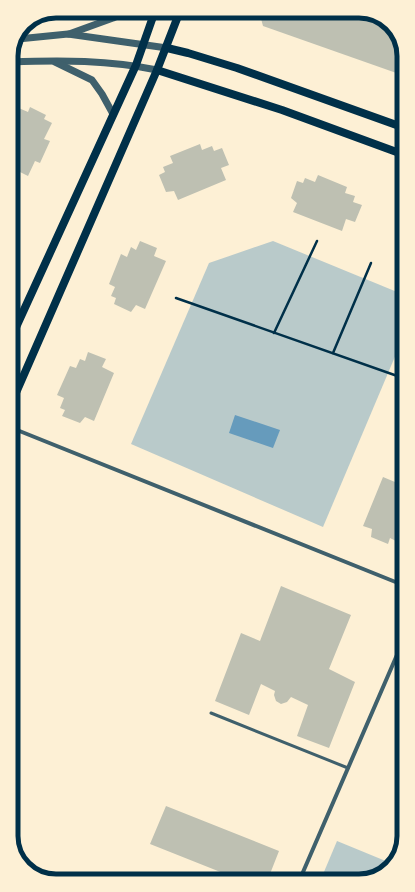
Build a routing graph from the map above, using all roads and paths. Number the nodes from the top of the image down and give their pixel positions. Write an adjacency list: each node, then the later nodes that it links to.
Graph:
1 (113, 18): 4 (street)
2 (152, 18): 6 (main road)
3 (178, 18): 7 (main road)
4 (68, 34): 5 (street); 6 (street)
5 (23, 38)
6 (143, 44): 7 (street); 10 (main road)
7 (167, 48): 11 (main road); 13 (main road)
8 (52, 60): 9 (street); 10 (street); 12 (street)
9 (18, 62)
10 (136, 65): 11 (street); 12 (main road)
11 (157, 70): 14 (main road); 22 (main road)
12 (113, 114): 18 (main road)
13 (397, 125)
14 (397, 152)
15 (316, 241): 19 (path)
16 (372, 263): 20 (path)
17 (176, 298): 19 (path)
18 (18, 323)
19 (274, 333): 20 (path)
20 (333, 353): 21 (path)
21 (397, 376)
22 (18, 388)
23 (18, 430): 24 (street)
24 (397, 583)
25 (397, 655): 27 (street)
26 (211, 713): 27 (lane)
27 (348, 768): 28 (street)
28 (302, 874)

